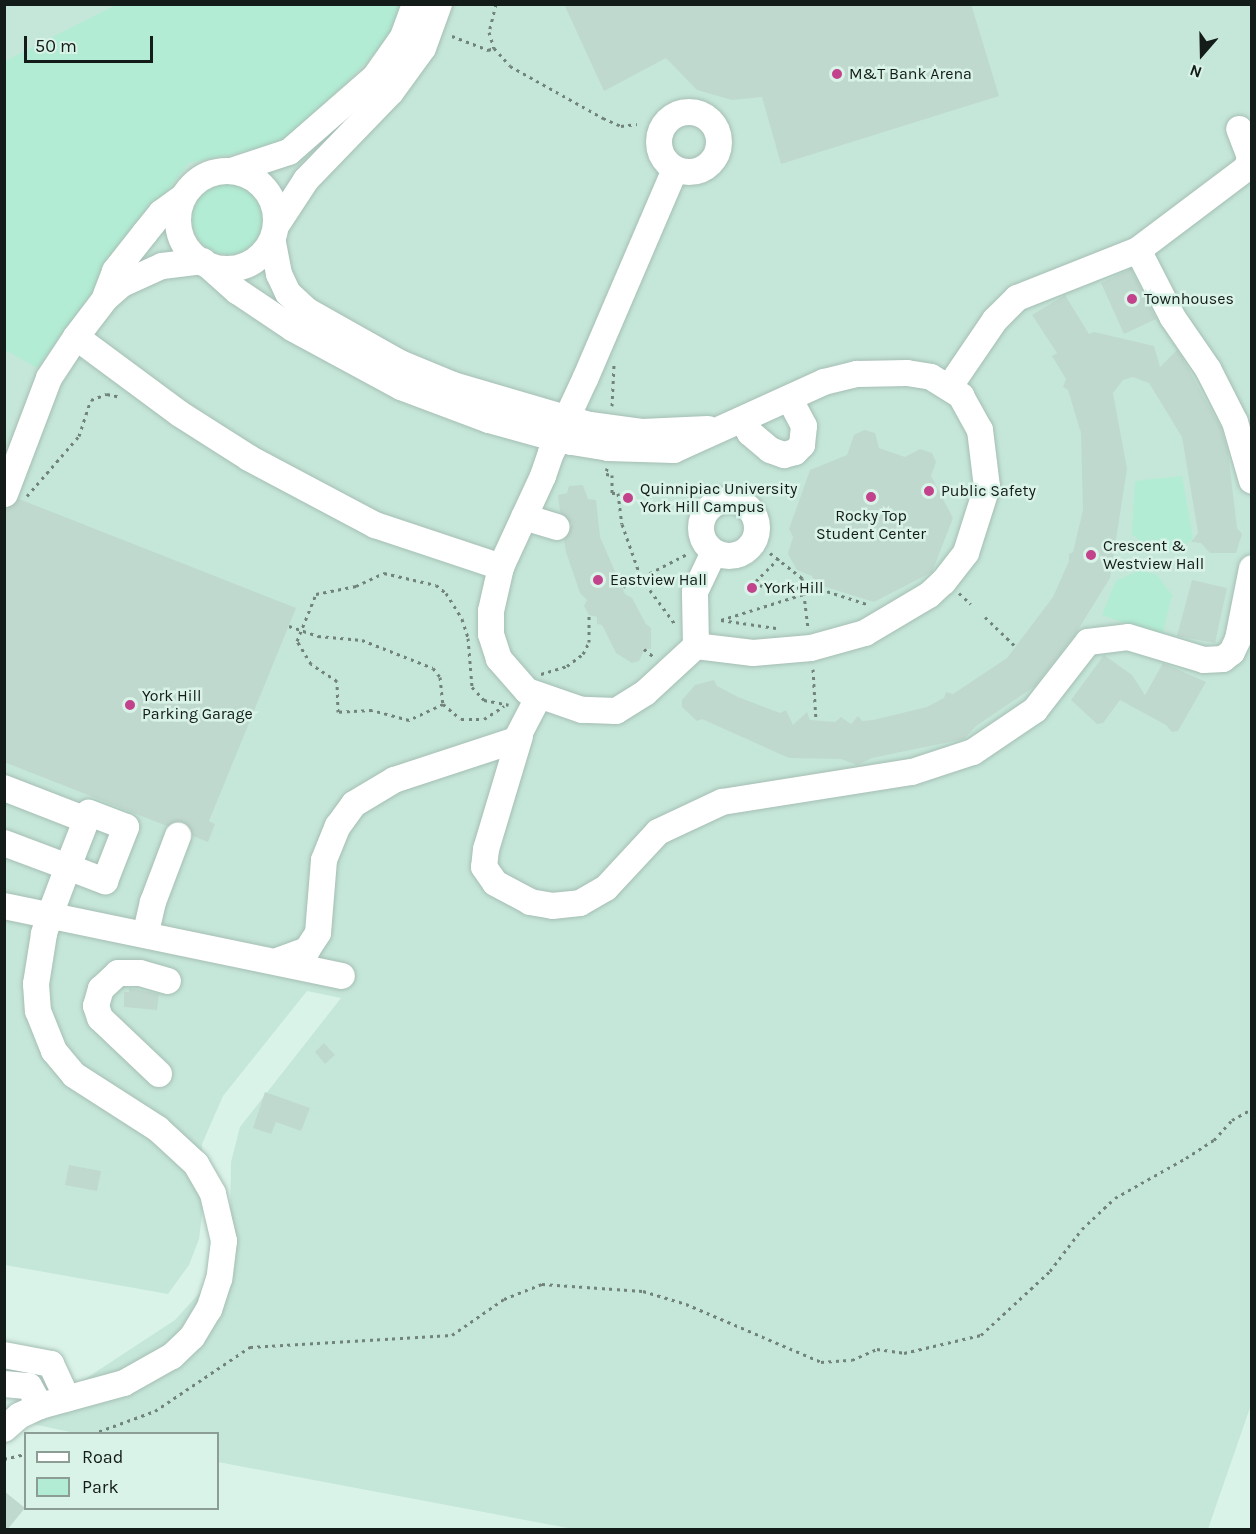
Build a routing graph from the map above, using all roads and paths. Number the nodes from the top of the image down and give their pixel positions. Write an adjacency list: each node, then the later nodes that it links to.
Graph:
1 (415, 4): 9 (street)
2 (439, 4): 11 (street)
3 (496, 4): 5 (path)
4 (452, 36): 5 (path)
5 (494, 48): 6 (path)
6 (637, 124)
7 (1239, 129): 12 (street)
8 (675, 169): 22 (street)
9 (234, 170): 10 (street); 11 (street)
10 (182, 198): 13 (street); 14 (street)
11 (275, 233): 13 (street); 22 (street)
12 (1138, 250): 17 (street); 24 (street)
13 (206, 264): 14 (street); 22 (street)
14 (105, 299): 15 (street)
15 (76, 337): 25 (street); 32 (street)
16 (614, 360): 20 (path)
17 (950, 386): 19 (street); 47 (street)
18 (130, 399): 25 (path)
19 (790, 400): 21 (street); 21 (street)
20 (611, 414)
21 (742, 420): 22 (street)
22 (562, 430): 26 (street)
23 (607, 464): 34 (path)
24 (1251, 481)
25 (6, 492)
26 (524, 517): 27 (street); 32 (street)
27 (557, 528)
28 (714, 552): 47 (street)
29 (688, 553): 34 (path)
30 (770, 553): 31 (path)
31 (778, 558): 36 (path); 36 (path)
32 (501, 567): 52 (street)
33 (1251, 568): 56 (street)
34 (641, 578): 35 (path); 47 (path)
35 (623, 587)
36 (803, 588): 37 (path)
37 (804, 596): 38 (path); 42 (path); 44 (path)
38 (882, 601)
39 (589, 615): 52 (path)
40 (985, 617): 48 (path)
41 (289, 626): 43 (path)
42 (808, 627)
43 (300, 630): 53 (path); 53 (path); 54 (path)
44 (788, 630)
45 (798, 631): 46 (path)
46 (809, 633)
47 (689, 639): 52 (street)
48 (1015, 646)
49 (644, 649): 51 (path)
50 (812, 659): 55 (path)
51 (658, 660)
52 (530, 694): 54 (path); 56 (street)
53 (443, 704): 54 (path)
54 (504, 706)
55 (816, 721)
56 (520, 736): 65 (street)
57 (4, 788): 58 (street)
58 (86, 820): 61 (street); 61 (street)
59 (178, 836): 64 (street)
60 (4, 843): 61 (street)
61 (68, 867): 63 (street)
62 (4, 906): 63 (street)
63 (50, 915): 64 (street); 72 (street)
64 (146, 932): 65 (street)
65 (280, 960): 66 (street)
66 (342, 976)
67 (168, 981): 68 (street)
68 (159, 1074)
69 (1251, 1109): 75 (path)
70 (4, 1355): 72 (street)
71 (4, 1384): 73 (street)
72 (67, 1398): 73 (street)
73 (40, 1406): 74 (street)
74 (4, 1429)
75 (98, 1432)
76 (24, 1454): 77 (path)
77 (4, 1459)

